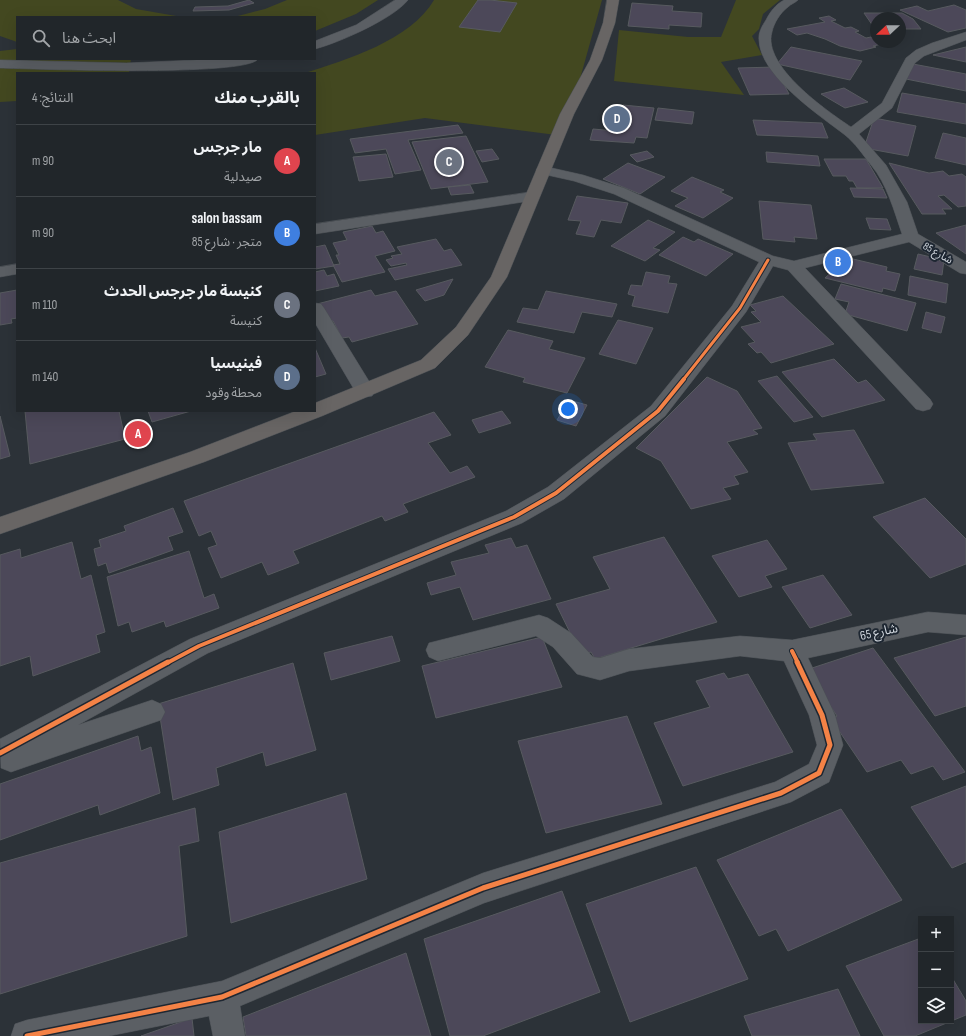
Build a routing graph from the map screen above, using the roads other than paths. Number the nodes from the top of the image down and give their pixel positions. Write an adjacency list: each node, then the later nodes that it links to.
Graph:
1 (402, 0): 5 (street)
2 (613, 0): 11 (main road)
3 (792, 0): 10 (street)
4 (966, 36): 10 (street)
5 (316, 45)
6 (0, 56): 7 (street)
7 (16, 57)
8 (48, 60): 9 (street)
9 (246, 60)
10 (851, 134): 14 (street)
11 (542, 170): 12 (main road); 15 (street)
12 (531, 197): 13 (street); 21 (main road)
13 (316, 229)
14 (911, 237): 16 (street); 18 (street, شارع 85)
15 (768, 260): 16 (street); 30 (street)
16 (794, 266): 22 (street)
17 (16, 269): 19 (street)
18 (966, 269)
19 (0, 272)
20 (316, 310): 21 (street)
21 (365, 391): 23 (main road)
22 (923, 404)
23 (316, 411)
24 (312, 412): 25 (main road)
25 (0, 526)
26 (966, 625): 28 (street, شارع 65)
27 (438, 650): 28 (street, شارع 65)
28 (792, 651): 32 (street)
29 (152, 712): 31 (street)
30 (0, 753)
31 (0, 763)
32 (222, 997): 33 (street); 34 (street)
33 (27, 1036)
34 (229, 1036)

